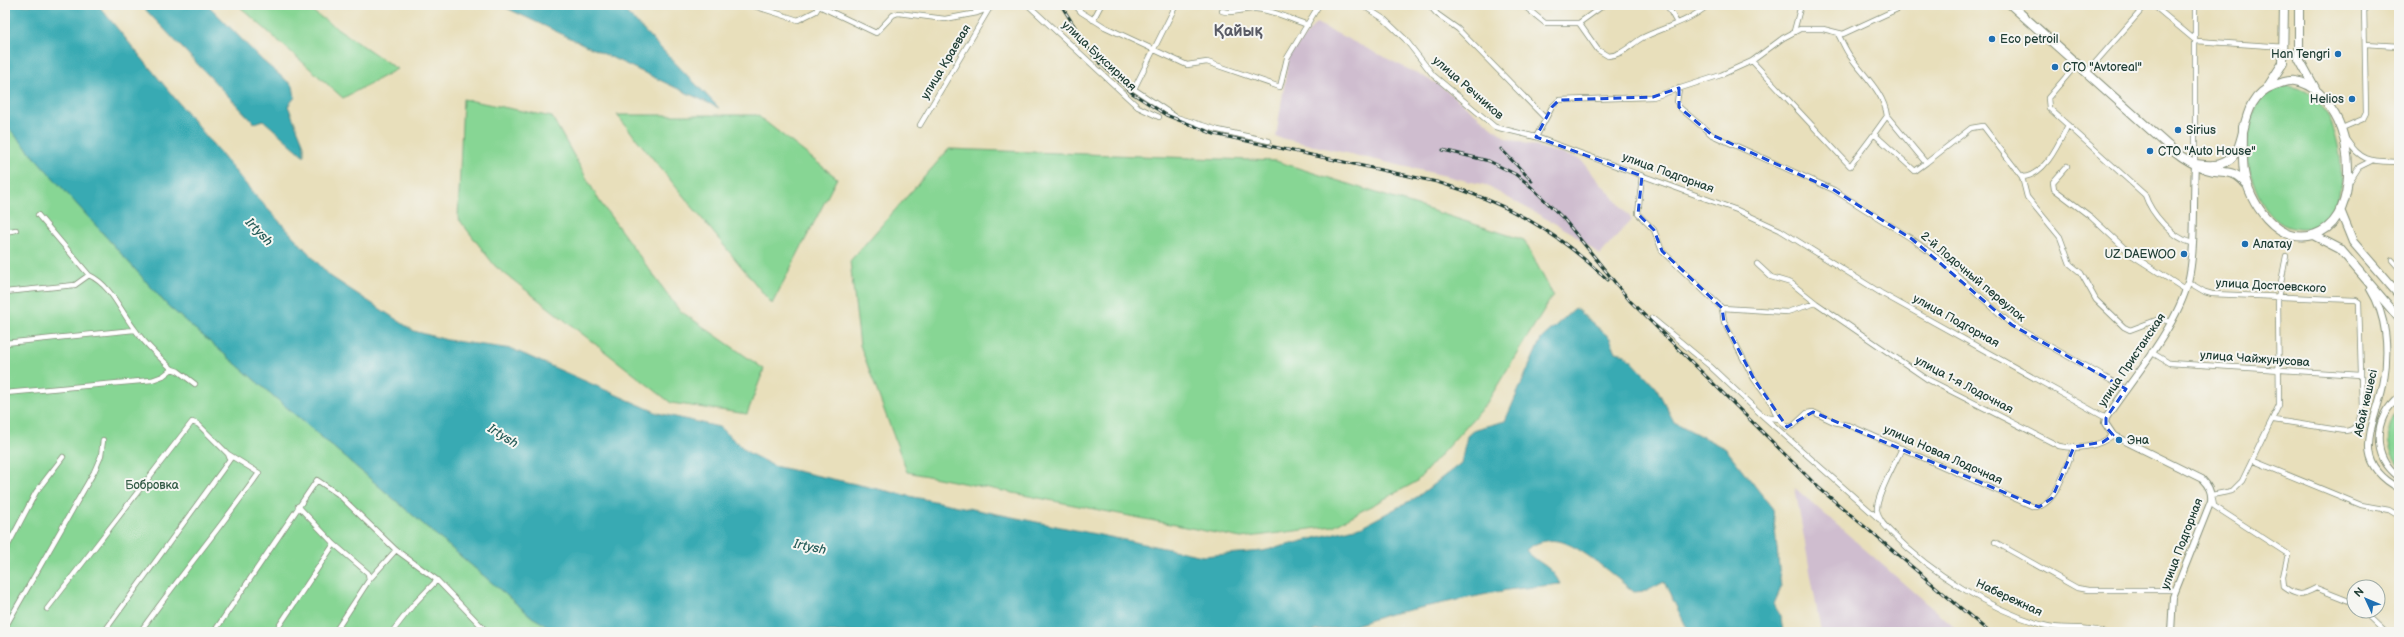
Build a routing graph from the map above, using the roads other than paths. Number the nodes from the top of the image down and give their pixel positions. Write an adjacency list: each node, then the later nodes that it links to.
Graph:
1 (751, 5): 2 (street, улица Краевая)
2 (818, 5): 27 (street, улица Краевая)
3 (972, 5): 27 (street)
4 (998, 5): 25 (street, улица Краевая)
5 (1028, 5): 46 (street, улица Буксирная)
6 (1075, 5): 28 (street)
7 (1101, 5): 28 (street)
8 (1176, 5): 38 (street)
9 (1319, 5): 31 (street)
10 (1362, 5): 53 (street, улица Речников)
11 (1429, 5): 47 (street)
12 (1523, 5): 29 (street)
13 (1604, 5): 29 (street)
14 (1667, 5): 30 (street)
15 (1708, 5): 30 (street)
16 (1801, 5): 32 (street)
17 (1906, 5): 33 (street)
18 (2011, 5): 40 (highway)
19 (2146, 5): 41 (street)
20 (2153, 5): 34 (street)
21 (2195, 5): 34 (street, улица Пристанская)
22 (2284, 5): 37 (highway)
23 (2299, 5): 44 (highway)
24 (2364, 5): 35 (street)
25 (989, 9): 27 (street, улица Краевая); 48 (street, улица Краевая)
26 (1222, 11): 31 (street)
27 (978, 13)
28 (1093, 20): 38 (street)
29 (1579, 23): 30 (street)
30 (1678, 23)
31 (1308, 25): 38 (street)
32 (1794, 31): 33 (street); 39 (street)
33 (1838, 34): 45 (street)
34 (2196, 41): 37 (street); 59 (street, улица Пристанская)
35 (2366, 44): 36 (street); 51 (street)
36 (2399, 46)
37 (2284, 47): 43 (highway)
38 (1152, 49): 55 (street)
39 (1752, 61): 42 (street); 52 (street)
40 (2077, 64): 41 (highway); 49 (street)
41 (2086, 72): 59 (highway)
42 (1679, 88): 47 (street); 94 (street, 2-й Лодочный переулок)
43 (2267, 88): 44 (highway); 50 (highway)
44 (2315, 88): 51 (highway)
45 (1887, 116): 52 (street); 58 (street)
46 (1159, 117)
47 (1546, 118): 53 (street)
48 (920, 125)
49 (2068, 125): 62 (street); 70 (street)
50 (2243, 126): 59 (highway); 63 (highway)
51 (2342, 128): 54 (highway)
52 (1874, 134): 58 (street)
53 (1536, 137): 61 (street, улица Подгорная)
54 (2346, 139): 56 (street); 64 (highway)
55 (1269, 141)
56 (2371, 161): 57 (street); 64 (street)
57 (2399, 162)
58 (1926, 163): 62 (street)
59 (2195, 164): 63 (highway); 70 (street, улица Пристанская)
60 (2067, 166): 78 (street)
61 (1642, 176): 83 (street); 98 (street, улица Подгорная)
62 (2022, 177): 86 (street)
63 (2249, 187): 69 (highway)
64 (2346, 189): 65 (highway)
65 (2340, 210): 69 (highway); 80 (highway)
66 (38, 215): 76 (street)
67 (16, 230): 68 (street)
68 (5, 232)
69 (2313, 235): 75 (highway)
70 (2192, 243): 77 (street, улица Пристанская)
71 (2286, 256): 81 (street)
72 (2392, 260): 74 (street)
73 (1757, 264): 82 (street, улица 1-я Лодочная)
74 (2399, 268)
75 (2358, 269): 85 (highway); 109 (street, Абай көшесі)
76 (89, 275): 79 (street); 87 (street)
77 (2188, 282): 78 (street, улица Пристанская); 81 (street, улица Достоевского)
78 (2186, 290): 86 (street, улица Пристанская)
79 (5, 292)
80 (2399, 295)
81 (2278, 298): 91 (street); 92 (street, улица Достоевского)
82 (1816, 303): 83 (street); 103 (street, улица 1-я Лодочная)
83 (1722, 308): 99 (street)
84 (1652, 318): 97 (street, Набережная)
85 (2399, 318)
86 (2172, 322): 89 (street, улица Пристанская)
87 (134, 330): 88 (street); 90 (street)
88 (5, 343)
89 (2151, 352): 91 (street, улица Чайжунусова); 94 (street, улица Пристанская)
90 (172, 370): 93 (street); 95 (street)
91 (2279, 371): 92 (street, улица Чайжунусова); 100 (street)
92 (2361, 375): 100 (street)
93 (195, 384)
94 (2126, 389): 98 (street, улица Пристанская)
95 (5, 393)
96 (2399, 397): 108 (street, Абай көшесі)
97 (1764, 417): 99 (street); 113 (street, Набережная)
98 (2106, 418): 101 (street)
99 (1779, 419): 104 (street, улица Новая Лодочная)
100 (2274, 420): 107 (street)
101 (2113, 435): 103 (street, улица 1-я Лодочная); 110 (street, улица Подгорная)
102 (103, 440): 126 (street)
103 (2074, 447): 104 (street, улица Новая Лодочная)
104 (1902, 448): 113 (street)
105 (228, 454): 124 (street); 127 (street); 128 (street)
106 (63, 457): 115 (street)
107 (2254, 460): 110 (street); 112 (street)
108 (2399, 477)
109 (2399, 488)
110 (2212, 495): 122 (street, улица Подгорная); 123 (street)
111 (298, 506): 117 (street); 118 (street); 129 (street)
112 (2399, 516)
113 (1879, 520): 134 (street, Набережная)
114 (5, 536): 115 (street)
115 (12, 537): 119 (street)
116 (1995, 542): 122 (street)
117 (334, 544): 120 (street); 130 (street)
118 (396, 550): 120 (street); 121 (street)
119 (5, 551)
120 (369, 580): 131 (street)
121 (437, 580): 132 (street); 133 (street)
122 (2176, 590): 135 (street, улица Подгорная)
123 (2346, 600)
124 (47, 609)
125 (2371, 619): 136 (street)
126 (7, 624)
127 (104, 632)
128 (140, 632)
129 (214, 632)
130 (275, 632)
131 (335, 632)
132 (392, 632)
133 (487, 632)
134 (2103, 632)
135 (2171, 632)
136 (2385, 632)

